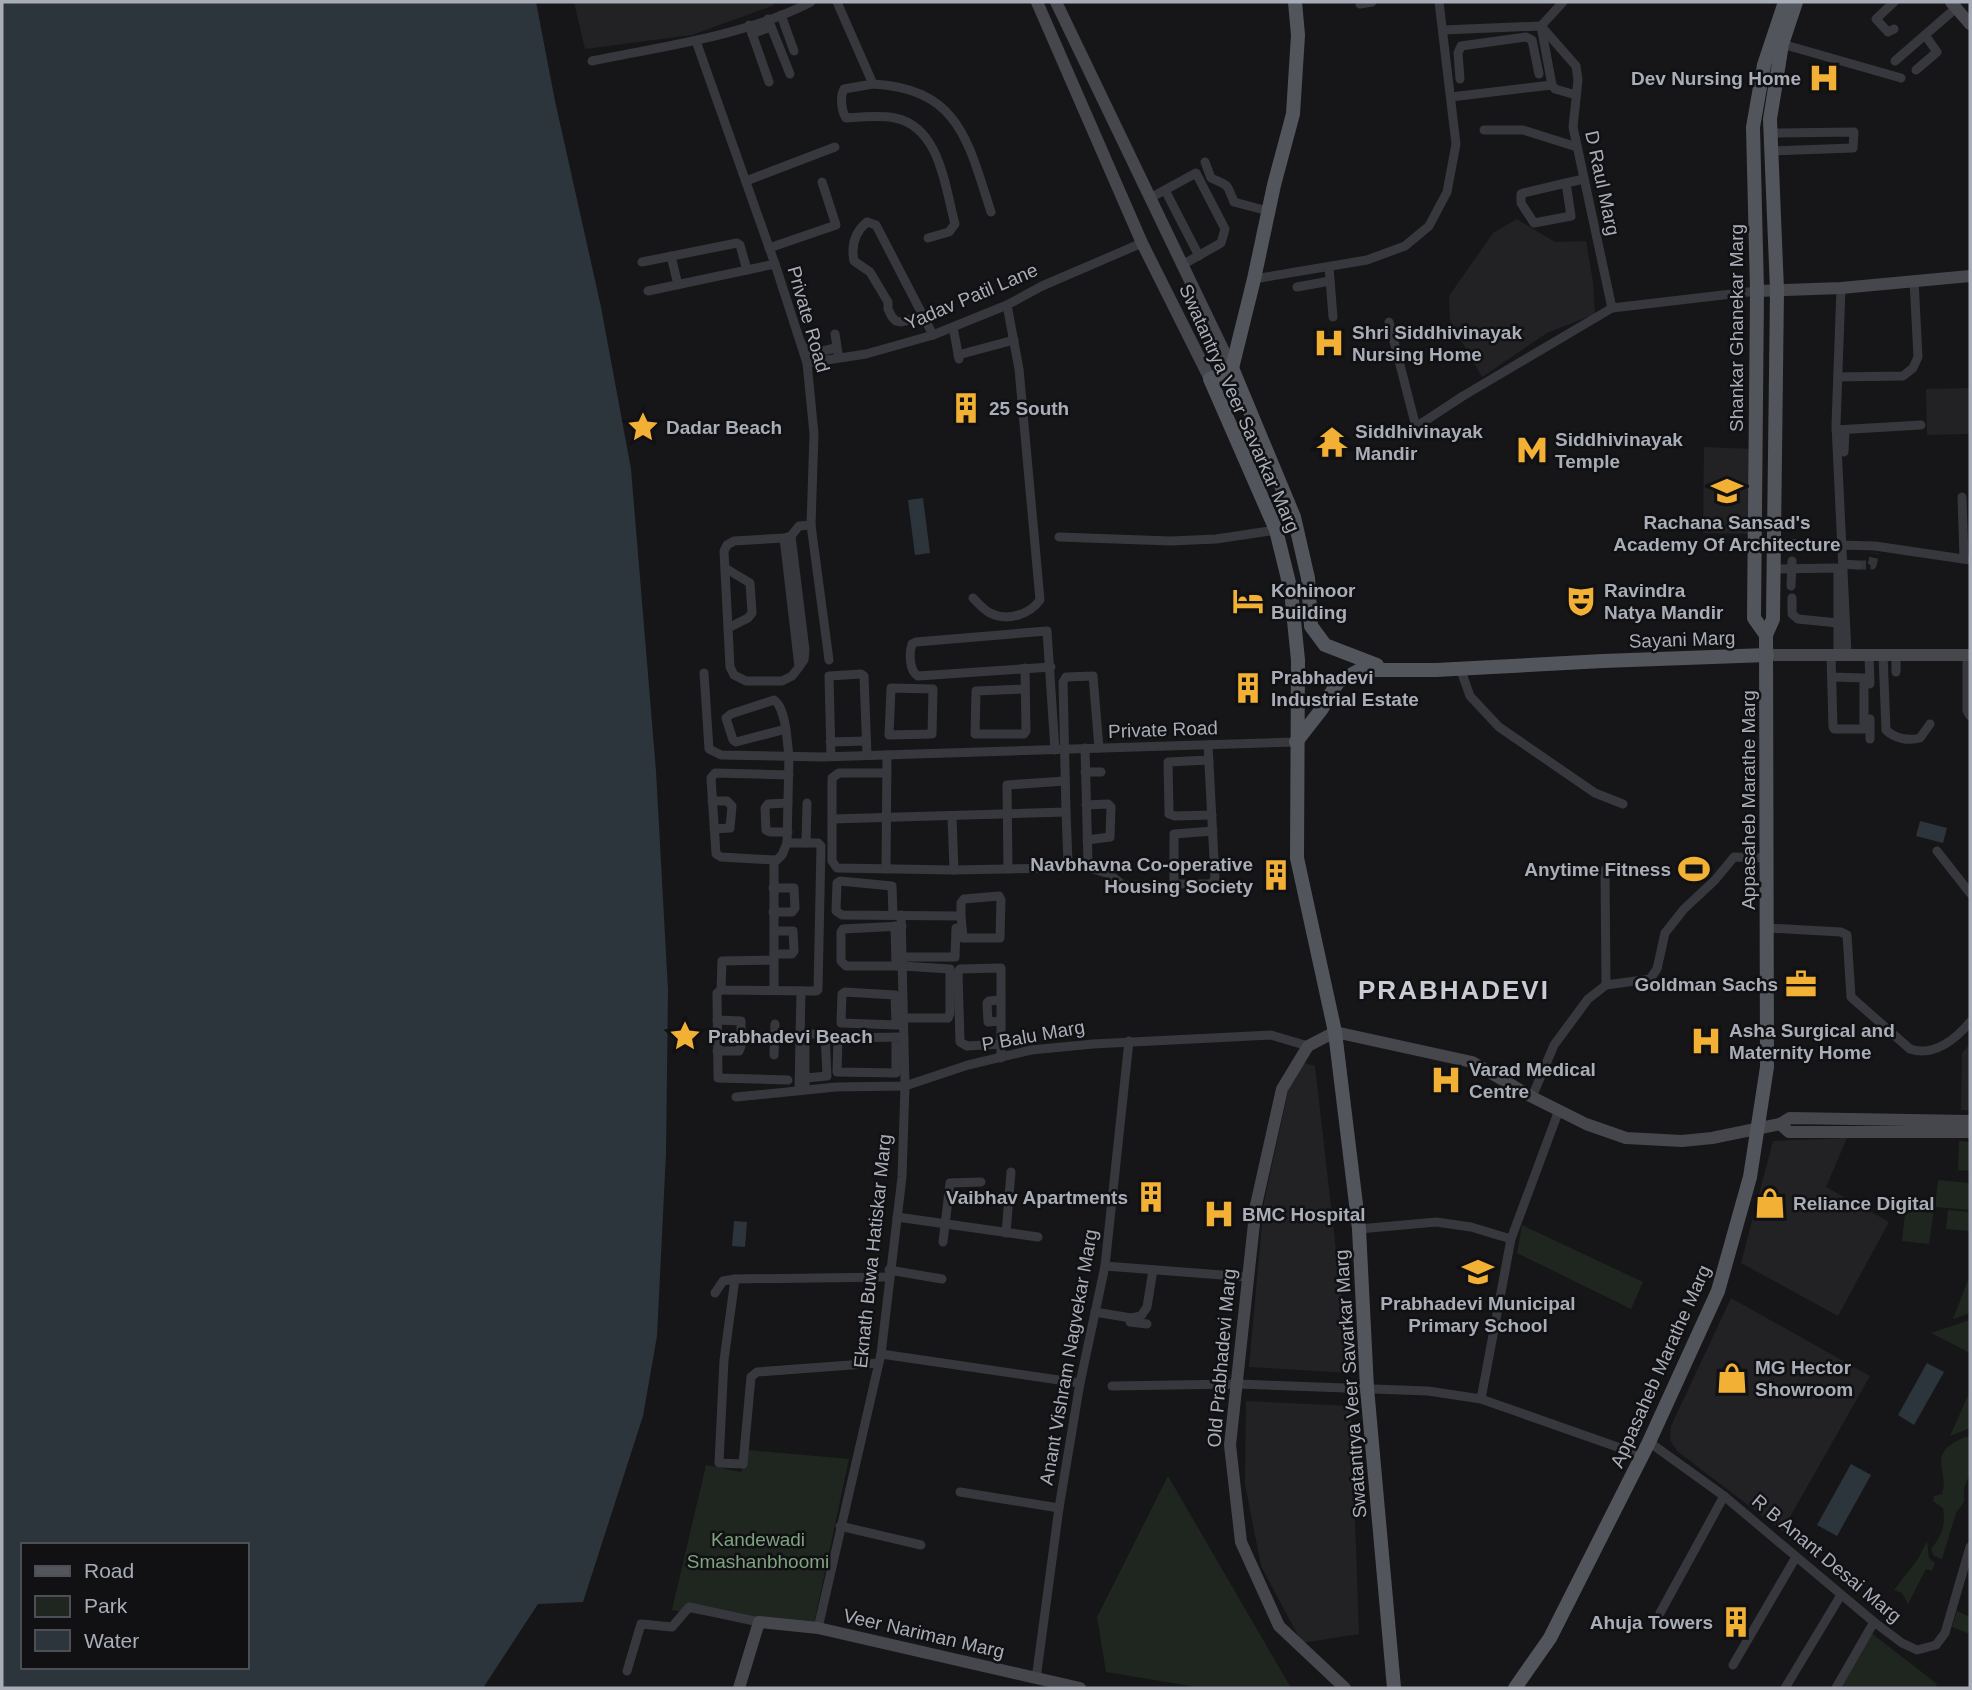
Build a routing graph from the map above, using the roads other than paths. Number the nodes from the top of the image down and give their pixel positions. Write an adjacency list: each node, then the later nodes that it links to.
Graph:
1 (811, 2): 14 (street)
2 (837, 2): 43 (street)
3 (1037, 2): 62 (main road, Swatantrya Veer Savarkar Marg)
4 (1056, 2): 58 (main road, Swatantrya Veer Savarkar Marg)
5 (1294, 2): 59 (main road)
6 (1372, 2): 12 (street)
7 (1439, 2): 24 (street)
8 (1563, 2): 18 (street)
9 (1784, 2): 80 (main road, Shankar Ghanekar Marg)
10 (1796, 2): 30 (main road)
11 (1894, 2): 22 (street)
12 (1360, 4)
13 (1954, 5): 17 (main road); 25 (street)
14 (792, 6): 15 (street)
15 (781, 15): 16 (street); 32 (street)
16 (770, 23): 23 (street); 39 (street)
17 (1970, 24)
18 (1541, 26): 19 (street); 31 (street); 45 (street, D Raul Marg)
19 (1515, 27): 20 (street); 26 (street)
20 (1495, 28): 21 (street); 28 (street)
21 (1472, 29): 24 (street); 29 (street)
22 (1894, 29)
23 (750, 30): 27 (street); 42 (street)
24 (1443, 30): 36 (street)
25 (1925, 35): 34 (street); 37 (street)
26 (1517, 38): 28 (street); 31 (street)
27 (696, 41): 33 (street); 54 (street, Private Road)
28 (1496, 41): 29 (street)
29 (1473, 44): 35 (street)
30 (1782, 44): 40 (street); 48 (main road)
31 (1539, 45): 38 (street); 38 (street)
32 (794, 51)
33 (592, 61)
34 (1895, 61)
35 (1459, 68): 36 (street); 41 (street)
36 (1448, 69): 46 (street)
37 (1916, 70)
38 (1550, 73): 44 (street)
39 (790, 74)
40 (1901, 78)
41 (1460, 79)
42 (769, 82)
43 (873, 83): 60 (street); 61 (street)
44 (1552, 85): 45 (street); 46 (street)
45 (1576, 95): 49 (street, D Raul Marg)
46 (1451, 97): 69 (street)
47 (1484, 130): 49 (street)
48 (1771, 133): 51 (main road); 51 (street)
49 (1577, 146): 53 (street, D Raul Marg)
50 (835, 147): 54 (street)
51 (1771, 150): 78 (main road)
52 (1196, 173): 57 (street); 59 (street); 65 (street)
53 (1584, 180): 56 (street); 82 (street, D Raul Marg)
54 (746, 181): 63 (street, Private Road)
55 (822, 182): 63 (street)
56 (1566, 183): 56 (street)
57 (1166, 190): 58 (street); 65 (street)
58 (1152, 197): 68 (main road, Swatantrya Veer Savarkar Marg)
59 (1268, 211): 72 (main road)
60 (990, 212)
61 (928, 239)
62 (1142, 243): 81 (street, Yadav Patil Lane); 96 (main road, Swatantrya Veer Savarkar Marg)
63 (769, 248): 67 (street, Private Road)
64 (671, 256): 66 (street); 70 (street); 75 (street)
65 (1199, 256): 68 (street)
66 (642, 261)
67 (775, 264): 70 (street); 90 (street, Private Road)
68 (1182, 265): 94 (main road, Swatantrya Veer Savarkar Marg)
69 (1329, 267): 72 (street); 74 (street)
70 (747, 270): 75 (street)
71 (1970, 276): 73 (main road)
72 (1254, 279): 94 (main road)
73 (1913, 280): 77 (main road); 95 (street)
74 (1330, 281): 76 (street); 84 (street)
75 (678, 285): 79 (street)
76 (1297, 287)
77 (1841, 288): 78 (main road); 95 (street)
78 (1777, 290): 80 (main road); 106 (main road)
79 (648, 291)
80 (1757, 291): 82 (street); 121 (main road, Shankar Ghanekar Marg)
81 (1007, 305): 86 (street, Yadav Patil Lane); 89 (street)
82 (1612, 308): 98 (street)
83 (923, 317): 83 (street); 88 (street)
84 (1333, 317)
85 (1389, 322): 98 (street)
86 (953, 327): 88 (street, Yadav Patil Lane); 89 (street)
87 (835, 334): 92 (street)
88 (933, 335): 92 (street, Yadav Patil Lane)
89 (1014, 340): 117 (street)
90 (805, 343): 91 (street); 93 (street, Private Road)
91 (835, 348)
92 (839, 358): 93 (street, Yadav Patil Lane)
93 (807, 363): 102 (street, Private Road)
94 (1232, 368): 96 (main road); 130 (main road, Swatantrya Veer Savarkar Marg)
95 (1838, 377): 99 (street)
96 (1210, 379): 103 (main road, Swatantrya Veer Savarkar Marg)
97 (1921, 425): 99 (street)
98 (1416, 427): 100 (street)
99 (1840, 430): 107 (street)
100 (1402, 436)
101 (1962, 497): 109 (street)
102 (811, 525): 104 (street); 126 (street, Private Road)
103 (1276, 530): 105 (street); 142 (main road, Swatantrya Veer Savarkar Marg)
104 (788, 537): 115 (street); 120 (street)
105 (1059, 537)
106 (1773, 543): 107 (street); 113 (main road)
107 (1843, 544): 110 (street); 112 (street)
108 (1951, 548): 109 (street)
109 (1964, 548): 110 (street)
110 (1967, 560)
111 (1793, 564): 113 (street); 116 (street); 119 (street)
112 (1843, 564): 114 (street); 122 (street)
113 (1773, 565): 121 (main road)
114 (1857, 565)
115 (724, 568): 120 (street); 120 (street)
116 (1791, 586)
117 (973, 598)
118 (1792, 598): 119 (street)
119 (1838, 623): 122 (street)
120 (728, 628)
121 (1766, 635): 123 (main road, Shankar Ghanekar Marg)
122 (1839, 654): 123 (main road, Sayani Marg); 124 (main road, Sayani Marg); 133 (street)
123 (1767, 655): 129 (main road, Sayani Marg); 177 (main road, Appasaheb Marathe Marg)
124 (1882, 655): 125 (main road, Sayani Marg); 131 (street); 136 (street); 139 (street)
125 (1969, 655): 135 (street)
126 (829, 660)
127 (1051, 667): 128 (street); 128 (street); 147 (street)
128 (1025, 668): 134 (street)
129 (1460, 668): 130 (main road, Sayani Marg); 162 (street)
130 (1395, 670): 142 (main road, Sayani Marg)
131 (1896, 672)
132 (704, 673): 151 (street, Private Road)
133 (1832, 677): 133 (street)
134 (1025, 689): 134 (street)
135 (1970, 716)
136 (1930, 724)
137 (786, 729): 137 (street); 151 (street)
138 (910, 735): 138 (street); 148 (street)
139 (1870, 739)
140 (830, 741): 141 (street); 141 (street); 152 (street)
141 (866, 741): 149 (street)
142 (1296, 742): 143 (street, Private Road); 204 (main road, Swatantrya Veer Savarkar Marg)
143 (1208, 745): 145 (street, Private Road); 153 (street)
144 (1085, 748): 145 (street, Private Road); 146 (street, Private Road); 154 (street)
145 (1099, 748): 146 (street)
146 (1065, 749): 147 (street, Private Road); 158 (street)
147 (1055, 750): 148 (street, Private Road)
148 (910, 754): 150 (street, Private Road)
149 (867, 755): 150 (street, Private Road); 152 (street, Private Road)
150 (887, 755): 156 (street)
151 (789, 757): 152 (street, Private Road); 157 (street)
152 (826, 757)
153 (1209, 760): 166 (street); 166 (street)
154 (1085, 772): 155 (street); 163 (street)
155 (1101, 772)
156 (887, 773): 168 (street); 169 (street)
157 (789, 775): 159 (street); 160 (street)
158 (1065, 781): 164 (street); 165 (street)
159 (712, 801): 170 (street); 170 (street)
160 (788, 803): 172 (street); 172 (street)
161 (807, 803): 175 (street)
162 (1623, 804)
163 (1086, 805): 173 (street); 173 (street)
164 (1066, 812): 165 (street); 180 (street)
165 (1007, 814): 167 (street); 180 (street)
166 (1212, 815): 171 (street)
167 (952, 817): 169 (street); 181 (street)
168 (832, 819): 169 (street); 179 (street)
169 (886, 819): 179 (street)
170 (713, 829): 178 (street)
171 (1213, 831): 171 (street)
172 (788, 832): 174 (street)
173 (1087, 840): 183 (street)
174 (787, 843): 175 (street); 178 (street)
175 (806, 843): 197 (street)
176 (1937, 851): 185 (street)
177 (1765, 858): 190 (main road, Appasaheb Marathe Marg); 194 (street)
178 (775, 860): 184 (street)
179 (886, 869): 181 (street)
180 (1008, 869): 181 (street)
181 (954, 870)
182 (1605, 870): 194 (street)
183 (1138, 885)
184 (774, 888): 186 (street); 186 (street)
185 (1970, 893)
186 (774, 912): 191 (street)
187 (897, 915): 187 (street, Eknath Buwa Hatiskar Marg); 188 (street); 189 (street, Eknath Buwa Hatiskar Marg)
188 (959, 916): 188 (street); 193 (street)
189 (898, 926): 193 (street, Eknath Buwa Hatiskar Marg); 193 (street)
190 (1767, 928): 201 (street); 223 (main road, Appasaheb Marathe Marg)
191 (774, 931): 192 (street); 192 (street)
192 (774, 957): 195 (street); 196 (street)
193 (900, 963): 202 (street, Eknath Buwa Hatiskar Marg); 202 (street)
194 (1606, 985): 219 (street)
195 (721, 990): 196 (street); 199 (street)
196 (774, 990): 197 (street)
197 (801, 991): 207 (street)
198 (1001, 1000): 200 (street); 200 (street); 209 (street)
199 (717, 1020): 211 (street); 211 (street)
200 (1001, 1021): 209 (street)
201 (1970, 1022)
202 (901, 1023): 202 (street); 205 (street, Eknath Buwa Hatiskar Marg)
203 (775, 1024): 206 (street)
204 (1335, 1032): 210 (main road); 219 (main road); 229 (main road, Swatantrya Veer Savarkar Marg)
205 (900, 1037): 205 (street); 216 (street, Eknath Buwa Hatiskar Marg)
206 (774, 1038): 207 (street); 212 (street)
207 (800, 1038): 217 (street)
208 (1129, 1041): 210 (street, P Balu Marg); 213 (street, P Balu Marg); 234 (street, Anant Vishram Nagvekar Marg)
209 (1001, 1044): 213 (street)
210 (1308, 1046): 237 (main road, Old Prabhadevi Marg)
211 (717, 1051): 215 (street)
212 (774, 1055)
213 (1001, 1058): 216 (street, P Balu Marg)
214 (806, 1078): 214 (street); 217 (street)
215 (788, 1080)
216 (905, 1086): 217 (street, P Balu Marg); 227 (street, Eknath Buwa Hatiskar Marg)
217 (802, 1089): 218 (street, P Balu Marg)
218 (736, 1097)
219 (1532, 1097): 220 (main road)
220 (1559, 1110): 223 (main road); 232 (street)
221 (1970, 1121): 222 (main road)
222 (1780, 1124): 223 (main road); 224 (main road)
223 (1758, 1129): 249 (main road, Appasaheb Marathe Marg)
224 (1970, 1132)
225 (1011, 1172): 230 (street)
226 (981, 1182): 228 (street)
227 (897, 1217): 228 (street); 236 (street, Eknath Buwa Hatiskar Marg)
228 (944, 1224): 230 (street); 233 (street)
229 (1359, 1229): 232 (street); 247 (main road, Swatantrya Veer Savarkar Marg)
230 (1006, 1233): 231 (street)
231 (1038, 1237)
232 (1511, 1239): 248 (street)
233 (943, 1242)
234 (1105, 1266): 235 (street); 241 (street, Anant Vishram Nagvekar Marg)
235 (1153, 1270): 237 (street); 241 (street)
236 (889, 1273): 238 (street); 239 (street); 243 (street, Eknath Buwa Hatiskar Marg)
237 (1248, 1277): 245 (main road, Old Prabhadevi Marg)
238 (735, 1279): 240 (street); 243 (street)
239 (942, 1279)
240 (715, 1293)
241 (1094, 1315): 242 (street); 244 (street, Anant Vishram Nagvekar Marg)
242 (1147, 1324)
243 (880, 1358): 244 (street); 254 (street, Eknath Buwa Hatiskar Marg)
244 (1080, 1383): 253 (street, Anant Vishram Nagvekar Marg)
245 (1237, 1384): 246 (street); 247 (street); 269 (main road, Old Prabhadevi Marg)
246 (1112, 1385)
247 (1367, 1388): 248 (street); 270 (main road, Swatantrya Veer Savarkar Marg)
248 (1481, 1399): 250 (street)
249 (1649, 1442): 250 (main road, Appasaheb Marathe Marg); 252 (street, R B Anant Desai Marg)
250 (1643, 1456): 271 (main road, Appasaheb Marathe Marg)
251 (960, 1492): 253 (street)
252 (1724, 1496): 257 (street, R B Anant Desai Marg); 259 (street)
253 (1059, 1508): 265 (street, Anant Vishram Nagvekar Marg)
254 (839, 1527): 255 (street); 262 (street, Eknath Buwa Hatiskar Marg)
255 (921, 1545)
256 (1970, 1547): 261 (street, R B Anant Desai Marg)
257 (1796, 1557): 258 (street, R B Anant Desai Marg); 263 (street)
258 (1841, 1595): 261 (street, R B Anant Desai Marg); 272 (street)
259 (1660, 1613)
260 (759, 1622): 262 (main road, Veer Nariman Marg); 264 (street); 267 (main road)
261 (1874, 1622): 273 (street)
262 (818, 1628): 265 (main road, Veer Nariman Marg)
263 (1733, 1665)
264 (627, 1671)
265 (1036, 1679): 266 (main road, Veer Nariman Marg)
266 (1066, 1687): 268 (main road, Veer Nariman Marg)
267 (739, 1688)
268 (1080, 1688)
269 (1345, 1688)
270 (1394, 1688)
271 (1515, 1688)
272 (1785, 1688)
273 (1836, 1688)

